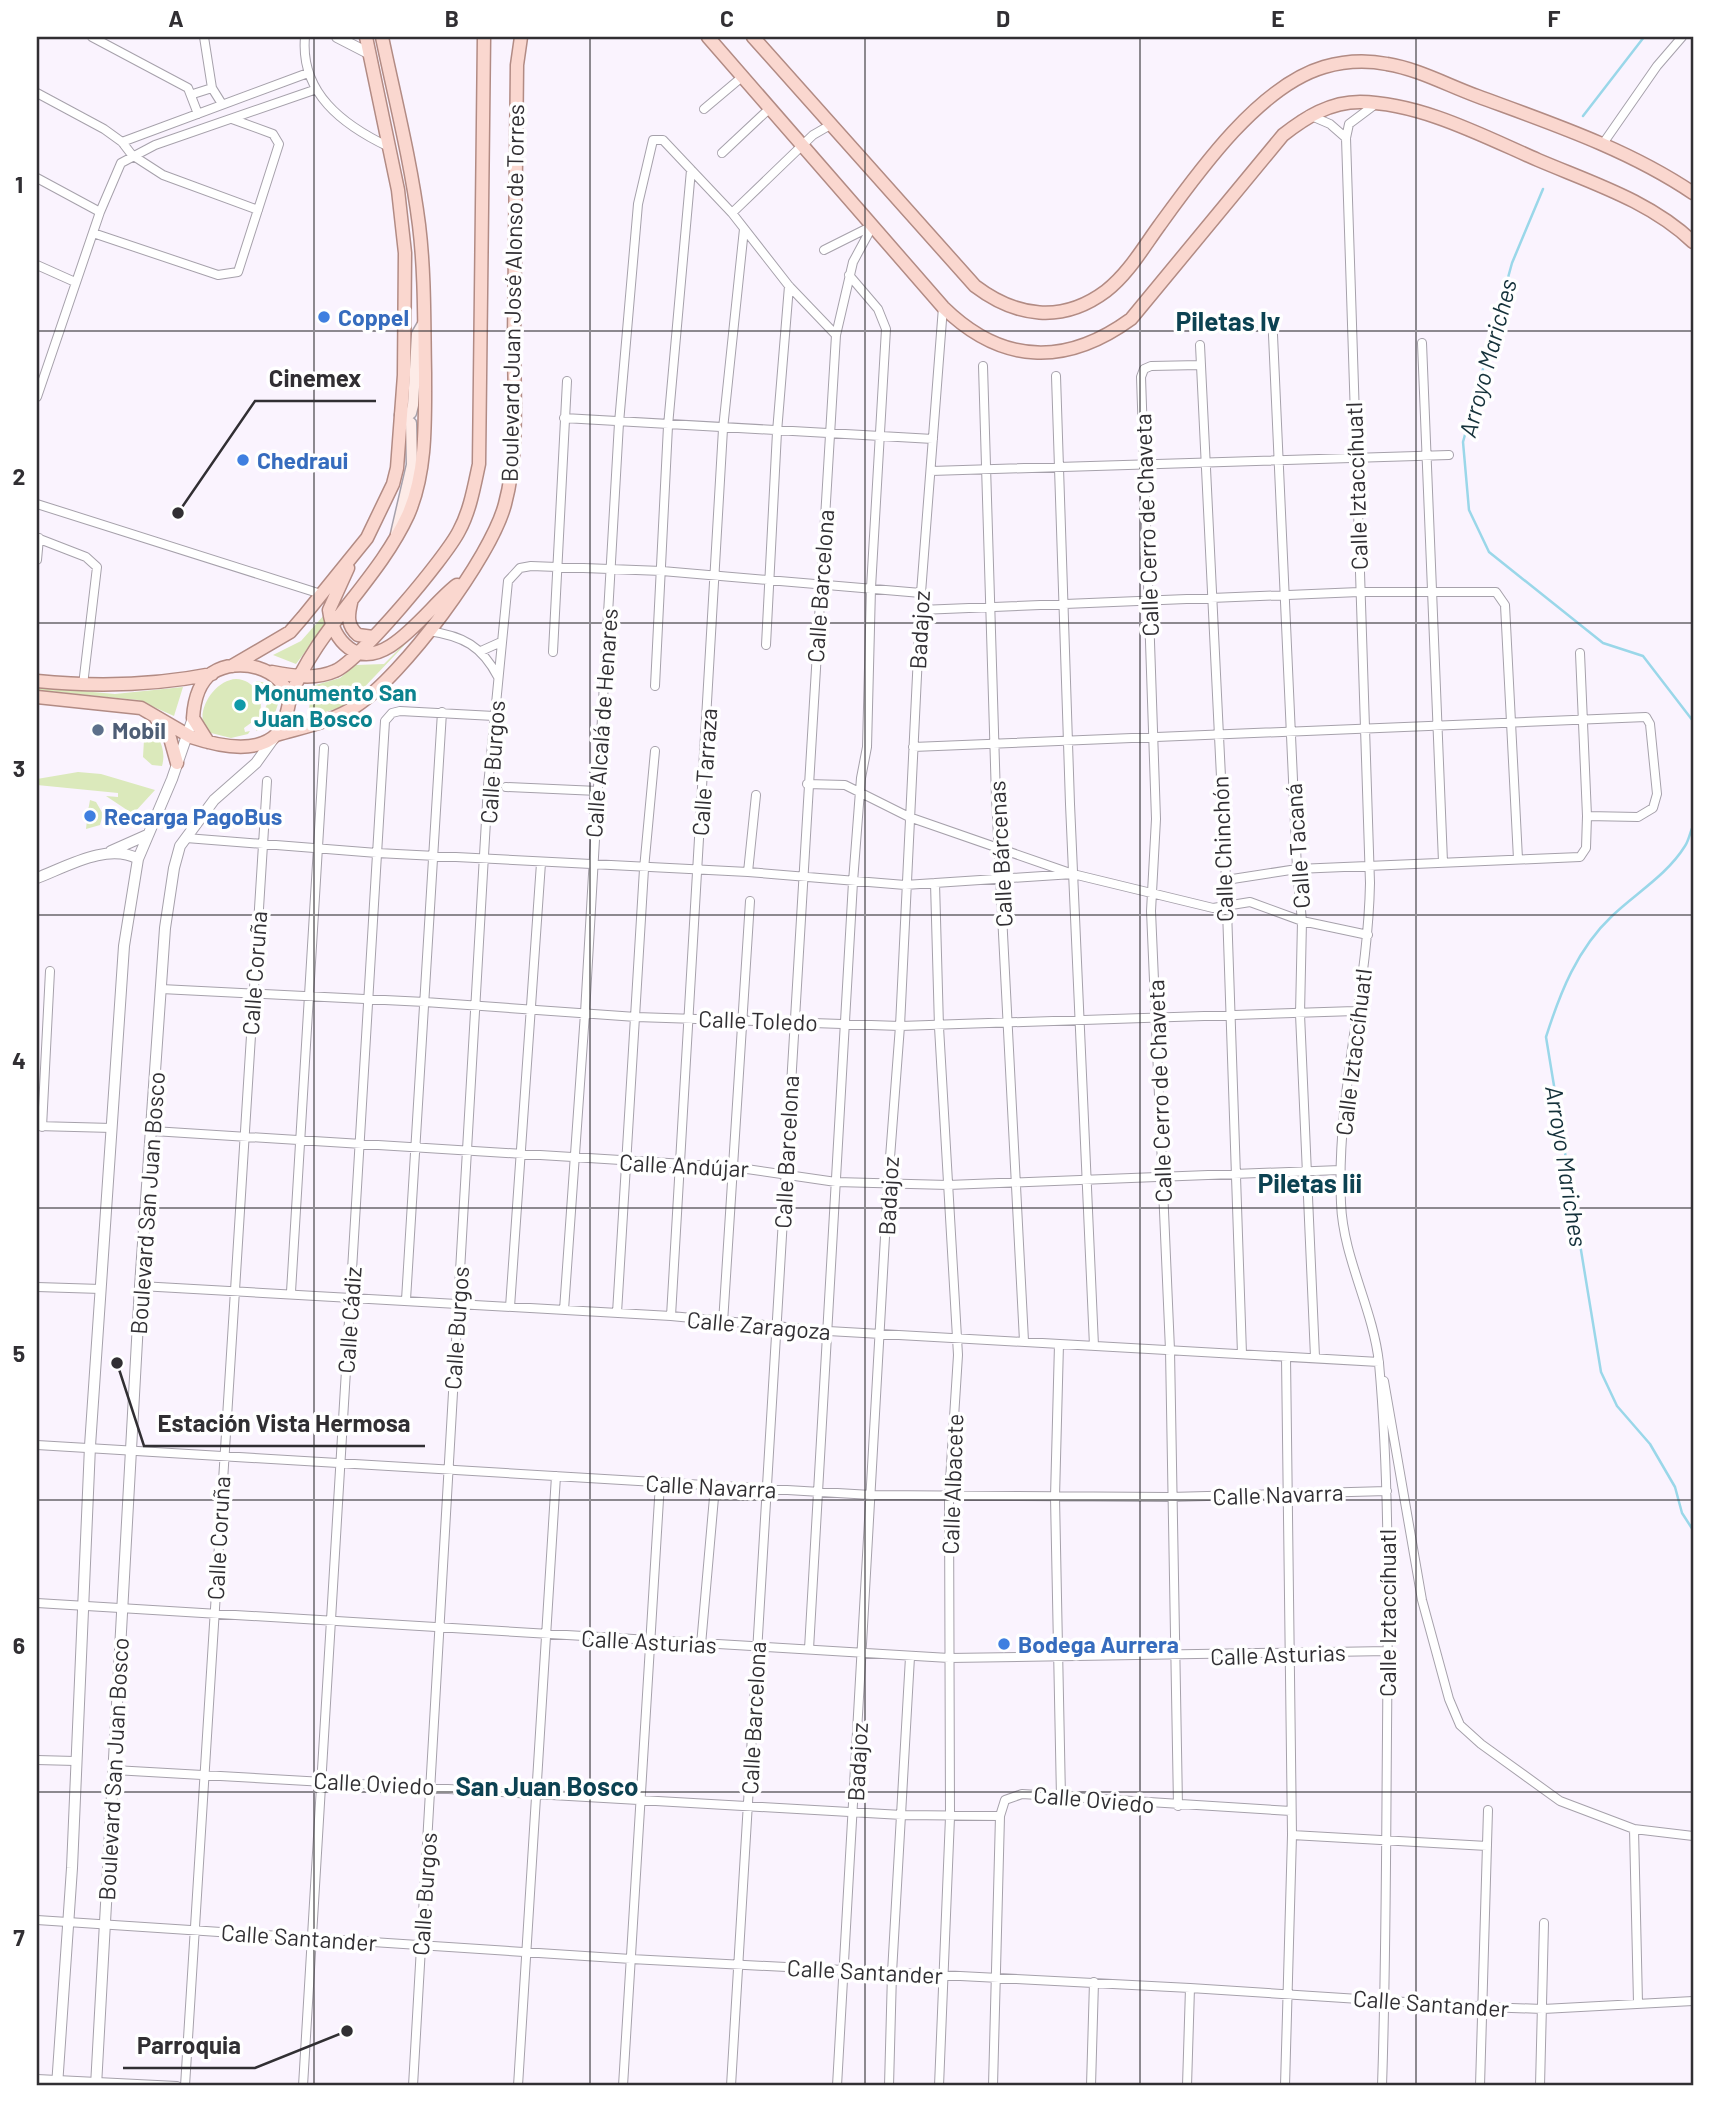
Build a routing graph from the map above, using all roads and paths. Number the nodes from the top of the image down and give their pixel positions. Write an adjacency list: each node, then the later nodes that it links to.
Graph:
1 (92, 37): 18 (street)
2 (204, 37): 15 (street)
3 (305, 37): 13 (street)
4 (337, 37): 12 (street)
5 (366, 37): 12 (main road)
6 (382, 37): 50 (main road)
7 (484, 37): 105 (main road, Boulevard Juan José Alonso de Torres)
8 (522, 37): 88 (main road, Boulevard Juan José Alonso de Torres)
9 (708, 37): 14 (main road)
10 (753, 37): 26 (main road)
11 (1682, 37): 29 (street)
12 (370, 54): 31 (main road)
13 (308, 73): 16 (street); 20 (street)
14 (742, 77): 21 (street); 22 (main road)
15 (212, 88): 18 (street); 20 (street)
16 (314, 89): 25 (street); 31 (street)
17 (37, 93): 28 (street)
18 (193, 94): 23 (street)
19 (1377, 103): 24 (main road); 27 (street); 43 (main road)
20 (222, 104): 23 (street)
21 (704, 108)
22 (770, 108): 30 (main road); 32 (street)
23 (198, 114): 28 (street)
24 (1309, 115): 27 (street); 49 (main road)
25 (232, 119): 33 (street); 37 (street)
26 (832, 124): 29 (main road); 30 (street)
27 (1346, 138): 72 (street, Calle Iztaccíhuatl)
28 (122, 142): 33 (street)
29 (1602, 145): 36 (main road)
30 (802, 146): 39 (street); 40 (main road)
31 (389, 147): 61 (main road)
32 (722, 153)
33 (132, 155): 37 (street); 38 (street)
34 (691, 170): 39 (street); 63 (street, Calle Alcalá de Henares); 64 (street)
35 (37, 178): 38 (street)
36 (1693, 193)
37 (258, 209): 42 (street)
38 (100, 212): 42 (street)
39 (732, 213): 41 (street)
40 (873, 225): 44 (street); 46 (street, Calle Barcelona); 49 (main road)
41 (744, 229): 48 (street); 65 (street, Calle Tarraza)
42 (93, 233): 47 (street)
43 (1693, 242)
44 (824, 250)
45 (37, 265): 47 (street)
46 (849, 275): 51 (street, Calle Barcelona); 68 (street)
47 (75, 282): 58 (street)
48 (789, 286): 51 (street); 66 (street)
49 (943, 307): 69 (street, Badajoz)
50 (424, 322): 61 (main road); 81 (main road)
51 (836, 335): 67 (street, Calle Barcelona)
52 (1273, 335): 73 (street, Calle Tacaná)
53 (1422, 343): 71 (street)
54 (1200, 345): 55 (street, Calle Chinchón)
55 (1200, 365): 74 (street, Calle Chinchón); 75 (street, Calle Cerro de Chaveta)
56 (983, 366): 78 (street, Calle Bárcenas)
57 (1056, 376): 76 (street)
58 (40, 378): 60 (street)
59 (567, 381): 62 (street)
60 (37, 397)
61 (402, 418): 81 (main road); 82 (main road)
62 (564, 418): 63 (street); 84 (street)
63 (619, 423): 64 (street); 85 (street, Calle Alcalá de Henares)
64 (668, 426): 65 (street); 86 (street)
65 (723, 429): 66 (street); 87 (street, Calle Tarraza)
66 (777, 432): 67 (street); 89 (street)
67 (830, 435): 68 (street); 90 (street, Calle Barcelona)
68 (881, 438): 69 (street); 91 (street)
69 (933, 439): 77 (street, Badajoz)
70 (1449, 455): 71 (street)
71 (1426, 456): 72 (street); 92 (street)
72 (1354, 457): 73 (street); 93 (street, Calle Iztaccíhuatl)
73 (1280, 460): 74 (street); 96 (street, Calle Tacaná)
74 (1206, 464): 75 (street); 97 (street, Calle Chinchón)
75 (1144, 466): 76 (street); 99 (street, Calle Cerro de Chaveta)
76 (1060, 467): 78 (street); 100 (street)
77 (931, 471): 78 (street); 94 (street, Badajoz)
78 (988, 471): 101 (street, Calle Bárcenas)
79 (37, 504): 95 (street)
80 (38, 538): 83 (street); 118 (street)
81 (395, 540): 98 (main road)
82 (351, 558): 95 (main road); 103 (main road)
83 (37, 560)
84 (555, 566): 85 (street); 106 (street, Calle Burgos); 109 (street)
85 (611, 569): 86 (street); 145 (street, Calle Alcalá de Henares)
86 (662, 571): 87 (street); 119 (street)
87 (715, 575): 89 (street); 167 (street, Calle Tarraza)
88 (468, 577): 104 (main road, Boulevard Juan José Alonso de Torres); 110 (main road)
89 (769, 579): 90 (street); 107 (street)
90 (820, 583): 91 (street); 143 (street, Calle Barcelona)
91 (871, 588): 94 (street); 146 (street)
92 (1431, 591): 93 (street); 127 (street); 128 (street)
93 (1359, 592): 96 (street); 129 (street, Calle Iztaccíhuatl)
94 (921, 593): 102 (street, Badajoz)
95 (321, 594): 112 (main road)
96 (1285, 595): 97 (street); 130 (street, Calle Tacaná)
97 (1211, 597): 99 (street); 133 (street, Calle Chinchón)
98 (352, 600): 103 (main road); 105 (main road)
99 (1148, 600): 100 (street); 134 (street, Calle Cerro de Chaveta)
100 (1065, 603): 101 (street); 136 (street)
101 (990, 606): 102 (street); 137 (street, Calle Bárcenas)
102 (920, 610): 138 (street, Badajoz)
103 (333, 626): 110 (main road); 115 (main road)
104 (429, 631): 108 (street); 132 (main road, Boulevard Juan José Alonso de Torres)
105 (373, 637): 110 (main road, Boulevard Juan José Alonso de Torres)
106 (501, 642): 108 (street); 116 (street, Calle Burgos)
107 (766, 645)
108 (481, 651): 116 (street)
109 (553, 652)
110 (357, 653): 115 (main road, Boulevard Juan José Alonso de Torres)
111 (1580, 653): 126 (street)
112 (232, 666): 113 (main road); 114 (main road)
113 (272, 672): 115 (main road, Boulevard Juan José Alonso de Torres); 121 (main road)
114 (212, 674): 118 (main road); 125 (main road)
115 (299, 676): 121 (main road)
116 (499, 678): 124 (street, Calle Burgos)
117 (37, 681): 118 (main road)
118 (83, 685)
119 (655, 686)
120 (37, 697): 122 (main road)
121 (290, 698): 132 (main road)
122 (152, 712): 131 (main road); 141 (main road)
123 (442, 712): 124 (street); 156 (street, Calle Cádiz); 157 (street)
124 (494, 716): 160 (street, Calle Burgos)
125 (193, 718): 131 (street, Boulevard San Juan Bosco); 135 (main road)
126 (1583, 718): 127 (street); 148 (street); 148 (street)
127 (1511, 722): 128 (street); 159 (street)
128 (1438, 725): 129 (street); 161 (street)
129 (1363, 729): 130 (street); 163 (street, Calle Iztaccíhuatl)
130 (1290, 731): 133 (street); 166 (street, Calle Tacaná)
131 (185, 734): 135 (main road); 141 (street, Boulevard San Juan Bosco)
132 (276, 735): 135 (main road); 151 (street, Boulevard San Juan Bosco)
133 (1216, 736): 134 (street); 173 (street, Calle Chinchón)
134 (1153, 738): 136 (street); 177 (street, Calle Cerro de Chaveta)
135 (208, 742)
136 (1069, 742): 137 (street); 169 (street)
137 (996, 744): 138 (street); 154 (street, Calle Bárcenas)
138 (913, 747): 149 (street, Badajoz)
139 (324, 748): 153 (street)
140 (655, 751): 165 (street)
141 (177, 763): 150 (street, Boulevard San Juan Bosco)
142 (267, 781): 152 (street, Calle Coruña)
143 (807, 784): 146 (street); 170 (street, Calle Barcelona)
144 (506, 787): 145 (street)
145 (598, 791): 164 (street, Calle Alcalá de Henares)
146 (860, 793): 149 (street); 174 (street)
147 (756, 795): 168 (street)
148 (1587, 816): 159 (street)
149 (909, 817): 154 (street); 176 (street, Badajoz)
150 (147, 835): 155 (street); 158 (street, Boulevard San Juan Bosco)
151 (186, 838): 152 (street); 183 (street, Boulevard San Juan Bosco)
152 (262, 844): 153 (street); 184 (street, Calle Coruña)
153 (318, 848): 156 (street); 185 (street)
154 (998, 848): 169 (street); 172 (street, Calle Bárcenas)
155 (104, 853): 158 (street); 171 (street)
156 (377, 853): 157 (street); 186 (street, Calle Cádiz)
157 (431, 856): 160 (street); 187 (street)
158 (138, 859): 205 (street, Boulevard San Juan Bosco)
159 (1518, 859): 161 (street)
160 (485, 860): 162 (street); 188 (street, Calle Burgos)
161 (1443, 862): 163 (street)
162 (541, 863): 164 (street); 189 (street)
163 (1369, 865): 166 (street); 181 (street, Calle Iztaccíhuatl)
164 (592, 866): 165 (street); 191 (street, Calle Alcalá de Henares)
165 (644, 869): 167 (street); 194 (street)
166 (1297, 869): 173 (street); 180 (street, Calle Tacaná)
167 (697, 870): 168 (street); 196 (street, Calle Tarraza)
168 (748, 872): 170 (street)
169 (1073, 874): 172 (street); 177 (street); 199 (street)
170 (801, 877): 174 (street); 198 (street, Calle Barcelona)
171 (37, 878)
172 (1001, 879): 175 (street); 201 (street, Calle Bárcenas)
173 (1226, 880): 179 (street, Calle Chinchón)
174 (853, 882): 176 (street); 200 (street)
175 (935, 883): 176 (street); 203 (street, Calle Albacete)
176 (905, 884): 202 (street, Badajoz)
177 (1152, 894): 179 (street); 195 (street, Calle Cerro de Chaveta)
178 (750, 901): 197 (street)
179 (1224, 907): 180 (street); 193 (street, Calle Chinchón)
180 (1302, 921): 181 (street); 192 (street, Calle Tacaná)
181 (1368, 935): 190 (street, Calle Iztaccíhuatl)
182 (50, 971): 204 (street)
183 (161, 989): 184 (street, Calle Toledo); 206 (street, Boulevard San Juan Bosco)
184 (252, 992): 185 (street, Calle Toledo); 207 (street, Calle Coruña)
185 (309, 996): 186 (street, Calle Toledo); 208 (street)
186 (370, 999): 187 (street, Calle Toledo); 209 (street, Calle Cádiz)
187 (425, 1002): 188 (street, Calle Toledo); 210 (street)
188 (476, 1007): 189 (street, Calle Toledo); 211 (street, Calle Burgos)
189 (530, 1010): 191 (street, Calle Toledo); 212 (street)
190 (1355, 1011): 192 (street, Calle Toledo); 218 (street, Calle Iztaccíhuatl)
191 (585, 1013): 194 (street, Calle Toledo); 213 (street, Calle Alcalá de Henares)
192 (1300, 1014): 193 (street, Calle Toledo); 217 (street, Calle Tacaná)
193 (1229, 1016): 195 (street, Calle Toledo); 220 (street, Calle Chinchón)
194 (636, 1017): 196 (street, Calle Toledo); 214 (street)
195 (1156, 1017): 199 (street, Calle Toledo); 221 (street, Calle Cerro de Chaveta)
196 (689, 1018): 197 (street, Calle Toledo); 215 (street, Calle Tarraza)
197 (742, 1018): 198 (street, Calle Toledo); 216 (street)
198 (794, 1020): 200 (street, Calle Toledo); 219 (street, Calle Barcelona)
199 (1081, 1021): 201 (street, Calle Toledo); 223 (street)
200 (846, 1024): 202 (street, Calle Toledo); 222 (street)
201 (1008, 1024): 203 (street, Calle Toledo); 225 (street, Calle Bárcenas)
202 (900, 1026): 203 (street, Calle Toledo); 224 (street, Badajoz)
203 (939, 1027): 226 (street, Calle Albacete)
204 (40, 1126): 205 (street)
205 (111, 1128): 229 (street, Boulevard San Juan Bosco)
206 (153, 1131): 207 (street, Calle Andújar); 227 (street, Boulevard San Juan Bosco)
207 (244, 1137): 208 (street, Calle Andújar); 230 (street, Calle Coruña)
208 (300, 1140): 209 (street, Calle Andújar); 231 (street)
209 (361, 1145): 210 (street, Calle Andújar); 232 (street, Calle Cádiz)
210 (414, 1149): 211 (street, Calle Andújar); 233 (street)
211 (468, 1152): 212 (street, Calle Andújar); 234 (street, Calle Burgos)
212 (520, 1155): 213 (street, Calle Andújar); 235 (street)
213 (573, 1159): 214 (street, Calle Andújar); 236 (street, Calle Alcalá de Henares)
214 (626, 1161): 215 (street, Calle Andújar); 237 (street)
215 (679, 1164): 216 (street, Calle Andújar); 238 (street, Calle Tarraza)
216 (733, 1167): 219 (street, Calle Andújar); 239 (street)
217 (1305, 1170): 218 (street, Calle Andújar); 220 (street, Calle Andújar); 250 (street, Calle Tacaná)
218 (1340, 1170): 251 (street, Calle Iztaccíhuatl)
219 (785, 1174): 222 (street, Calle Andújar); 240 (street, Calle Barcelona)
220 (1234, 1174): 221 (street, Calle Andújar); 248 (street, Calle Chinchón)
221 (1162, 1179): 223 (street, Calle Andújar); 247 (street, Calle Cerro de Chaveta)
222 (836, 1182): 224 (street, Calle Andújar); 241 (street)
223 (1087, 1182): 225 (street, Calle Andújar); 246 (street)
224 (888, 1184): 226 (street, Calle Andújar); 242 (street, Badajoz)
225 (1016, 1184): 226 (street, Calle Andújar); 244 (street, Calle Bárcenas)
226 (948, 1185): 243 (street, Calle Albacete)
227 (140, 1286): 230 (street, Calle Zaragoza); 254 (street, Boulevard San Juan Bosco)
228 (37, 1287): 229 (street)
229 (101, 1289): 253 (street, Boulevard San Juan Bosco)
230 (232, 1290): 231 (street, Calle Zaragoza); 255 (street, Calle Coruña)
231 (291, 1292): 232 (street, Calle Zaragoza)
232 (352, 1296): 233 (street, Calle Zaragoza); 256 (street, Calle Cádiz)
233 (406, 1300): 234 (street, Calle Zaragoza)
234 (458, 1304): 235 (street, Calle Zaragoza); 257 (street, Calle Burgos)
235 (510, 1307): 236 (street, Calle Zaragoza)
236 (564, 1310): 237 (street, Calle Zaragoza)
237 (617, 1313): 238 (street, Calle Zaragoza)
238 (671, 1316): 239 (street, Calle Zaragoza)
239 (723, 1323): 240 (street, Calle Zaragoza)
240 (776, 1328): 241 (street, Calle Zaragoza); 261 (street, Calle Barcelona)
241 (828, 1331): 242 (street, Calle Zaragoza); 263 (street)
242 (880, 1334): 243 (street, Calle Zaragoza); 265 (street, Badajoz)
243 (958, 1337): 244 (street, Calle Zaragoza); 266 (street, Calle Albacete)
244 (1024, 1341): 245 (street, Calle Zaragoza)
245 (1059, 1344): 246 (street, Calle Zaragoza); 267 (street)
246 (1094, 1346): 247 (street, Calle Zaragoza)
247 (1170, 1350): 248 (street, Calle Zaragoza); 268 (street, Calle Cerro de Chaveta)
248 (1242, 1354): 249 (street, Calle Zaragoza)
249 (1286, 1357): 250 (street, Calle Zaragoza); 264 (street)
250 (1315, 1357): 251 (street, Calle Zaragoza)
251 (1378, 1362): 262 (street, Calle Iztaccíhuatl); 304 (street)
252 (37, 1445): 253 (street, Calle Navarra)
253 (90, 1446): 254 (street, Calle Navarra); 270 (street, Boulevard San Juan Bosco)
254 (132, 1450): 255 (street, Calle Navarra); 271 (street, Boulevard San Juan Bosco)
255 (222, 1456): 256 (street, Calle Navarra); 272 (street, Calle Coruña)
256 (339, 1462): 257 (street, Calle Navarra); 273 (street, Calle Cádiz)
257 (447, 1467): 258 (street, Calle Navarra); 274 (street, Calle Burgos)
258 (556, 1476): 259 (street, Calle Navarra); 275 (street)
259 (660, 1483): 260 (street, Calle Navarra); 276 (street)
260 (715, 1486): 261 (street, Calle Navarra); 277 (street)
261 (766, 1490): 263 (street, Calle Navarra); 278 (street, Calle Barcelona)
262 (1387, 1491): 264 (street, Calle Navarra); 280 (street, Calle Iztaccíhuatl)
263 (819, 1492): 265 (street, Calle Navarra); 279 (street)
264 (1285, 1494): 268 (street, Calle Navarra); 282 (street)
265 (871, 1495): 266 (street, Calle Navarra); 281 (street, Badajoz)
266 (949, 1496): 267 (street, Calle Navarra); 285 (street, Calle Albacete)
267 (1055, 1497): 268 (street, Calle Navarra); 286 (street)
268 (1170, 1497): 284 (street, Calle Cerro de Chaveta)
269 (37, 1604): 270 (street, Calle Asturias)
270 (83, 1604): 271 (street, Calle Asturias); 288 (street, Boulevard San Juan Bosco)
271 (123, 1606): 272 (street, Calle Asturias); 289 (street, Boulevard San Juan Bosco)
272 (215, 1615): 273 (street, Calle Asturias); 290 (street, Calle Coruña)
273 (332, 1623): 274 (street, Calle Asturias); 291 (street, Calle Cádiz)
274 (439, 1630): 275 (street, Calle Asturias); 292 (street, Calle Burgos)
275 (545, 1635): 276 (street, Calle Asturias); 293 (street)
276 (649, 1641): 277 (street, Calle Asturias); 295 (street)
277 (701, 1645): 278 (street, Calle Asturias)
278 (757, 1647): 279 (street, Calle Asturias); 297 (street, Calle Barcelona)
279 (809, 1649): 281 (street, Calle Asturias)
280 (1388, 1651): 282 (street, Calle Asturias); 307 (street, Calle Iztaccíhuatl)
281 (861, 1653): 283 (street, Calle Asturias); 298 (street, Badajoz)
282 (1289, 1654): 284 (street, Calle Asturias); 299 (street)
283 (910, 1657): 285 (street, Calle Asturias); 301 (street)
284 (1174, 1657): 286 (street, Calle Asturias); 296 (street, Calle Cerro de Chaveta)
285 (949, 1658): 286 (street, Calle Asturias); 303 (street, Calle Albacete)
286 (1060, 1658): 294 (street)
287 (37, 1760): 288 (street)
288 (75, 1761): 310 (street, Boulevard San Juan Bosco)
289 (114, 1770): 290 (street, Calle Oviedo); 311 (street, Boulevard San Juan Bosco)
290 (206, 1774): 291 (street, Calle Oviedo); 313 (street, Calle Coruña)
291 (321, 1779): 292 (street, Calle Oviedo); 314 (street, Calle Cádiz)
292 (432, 1786): 293 (street, Calle Oviedo); 315 (street, Calle Burgos)
293 (535, 1794): 295 (street, Calle Oviedo); 316 (street)
294 (1061, 1798): 296 (street, Calle Oviedo); 302 (street, Calle Oviedo)
295 (639, 1800): 297 (street, Calle Oviedo); 317 (street)
296 (1178, 1806): 299 (street, Calle Oviedo)
297 (749, 1807): 298 (street, Calle Oviedo); 318 (street, Calle Barcelona)
298 (855, 1811): 301 (street, Calle Oviedo); 319 (street, Badajoz)
299 (1291, 1811): 305 (street)
300 (1488, 1811): 308 (street)
301 (902, 1815): 303 (street, Calle Oviedo); 320 (street)
302 (1000, 1816): 303 (street, Calle Oviedo); 322 (street)
303 (950, 1817): 321 (street, Calle Albacete)
304 (1634, 1829): 306 (street); 328 (street)
305 (1292, 1835): 307 (street); 325 (street)
306 (1693, 1836)
307 (1386, 1840): 308 (street); 326 (street, Calle Iztaccíhuatl)
308 (1487, 1846): 329 (street)
309 (37, 1920): 310 (street, Calle Santander)
310 (67, 1921): 311 (street, Calle Santander); 332 (street, Boulevard San Juan Bosco)
311 (104, 1923): 313 (street, Calle Santander); 333 (street, Boulevard San Juan Bosco)
312 (1544, 1923): 330 (street)
313 (195, 1929): 314 (street, Calle Santander); 335 (street, Calle Coruña)
314 (311, 1938): 315 (street, Calle Santander); 336 (street, Calle Cádiz)
315 (421, 1945): 316 (street, Calle Santander); 337 (street, Calle Burgos)
316 (526, 1952): 317 (street, Calle Santander); 338 (street)
317 (631, 1959): 318 (street, Calle Santander); 339 (street)
318 (738, 1964): 319 (street, Calle Santander); 340 (street, Calle Barcelona)
319 (843, 1971): 320 (street, Calle Santander); 341 (street, Badajoz)
320 (892, 1973): 321 (street, Calle Santander); 342 (street)
321 (943, 1976): 322 (street, Calle Santander); 343 (street, Calle Albacete)
322 (998, 1978): 323 (street, Calle Santander); 344 (street)
323 (1094, 1982): 324 (street, Calle Santander); 345 (street)
324 (1189, 1988): 325 (street, Calle Santander); 346 (street)
325 (1288, 1994): 326 (street, Calle Santander); 347 (street)
326 (1385, 1999): 329 (street, Calle Santander); 348 (street, Calle Iztaccíhuatl)
327 (1693, 2001): 328 (street, Calle Santander)
328 (1638, 2003): 330 (street, Calle Santander)
329 (1483, 2007): 330 (street, Calle Santander); 349 (street)
330 (1543, 2009): 350 (street)
331 (37, 2078): 332 (street)
332 (57, 2083): 333 (street)
333 (97, 2084): 334 (street)
334 (177, 2086)
335 (185, 2086)
336 (303, 2086)
337 (413, 2086)
338 (519, 2086)
339 (623, 2086)
340 (731, 2086)
341 (837, 2086)
342 (889, 2086)
343 (939, 2086)
344 (993, 2086)
345 (1091, 2086)
346 (1187, 2086)
347 (1285, 2086)
348 (1382, 2086)
349 (1480, 2086)
350 (1540, 2086)

